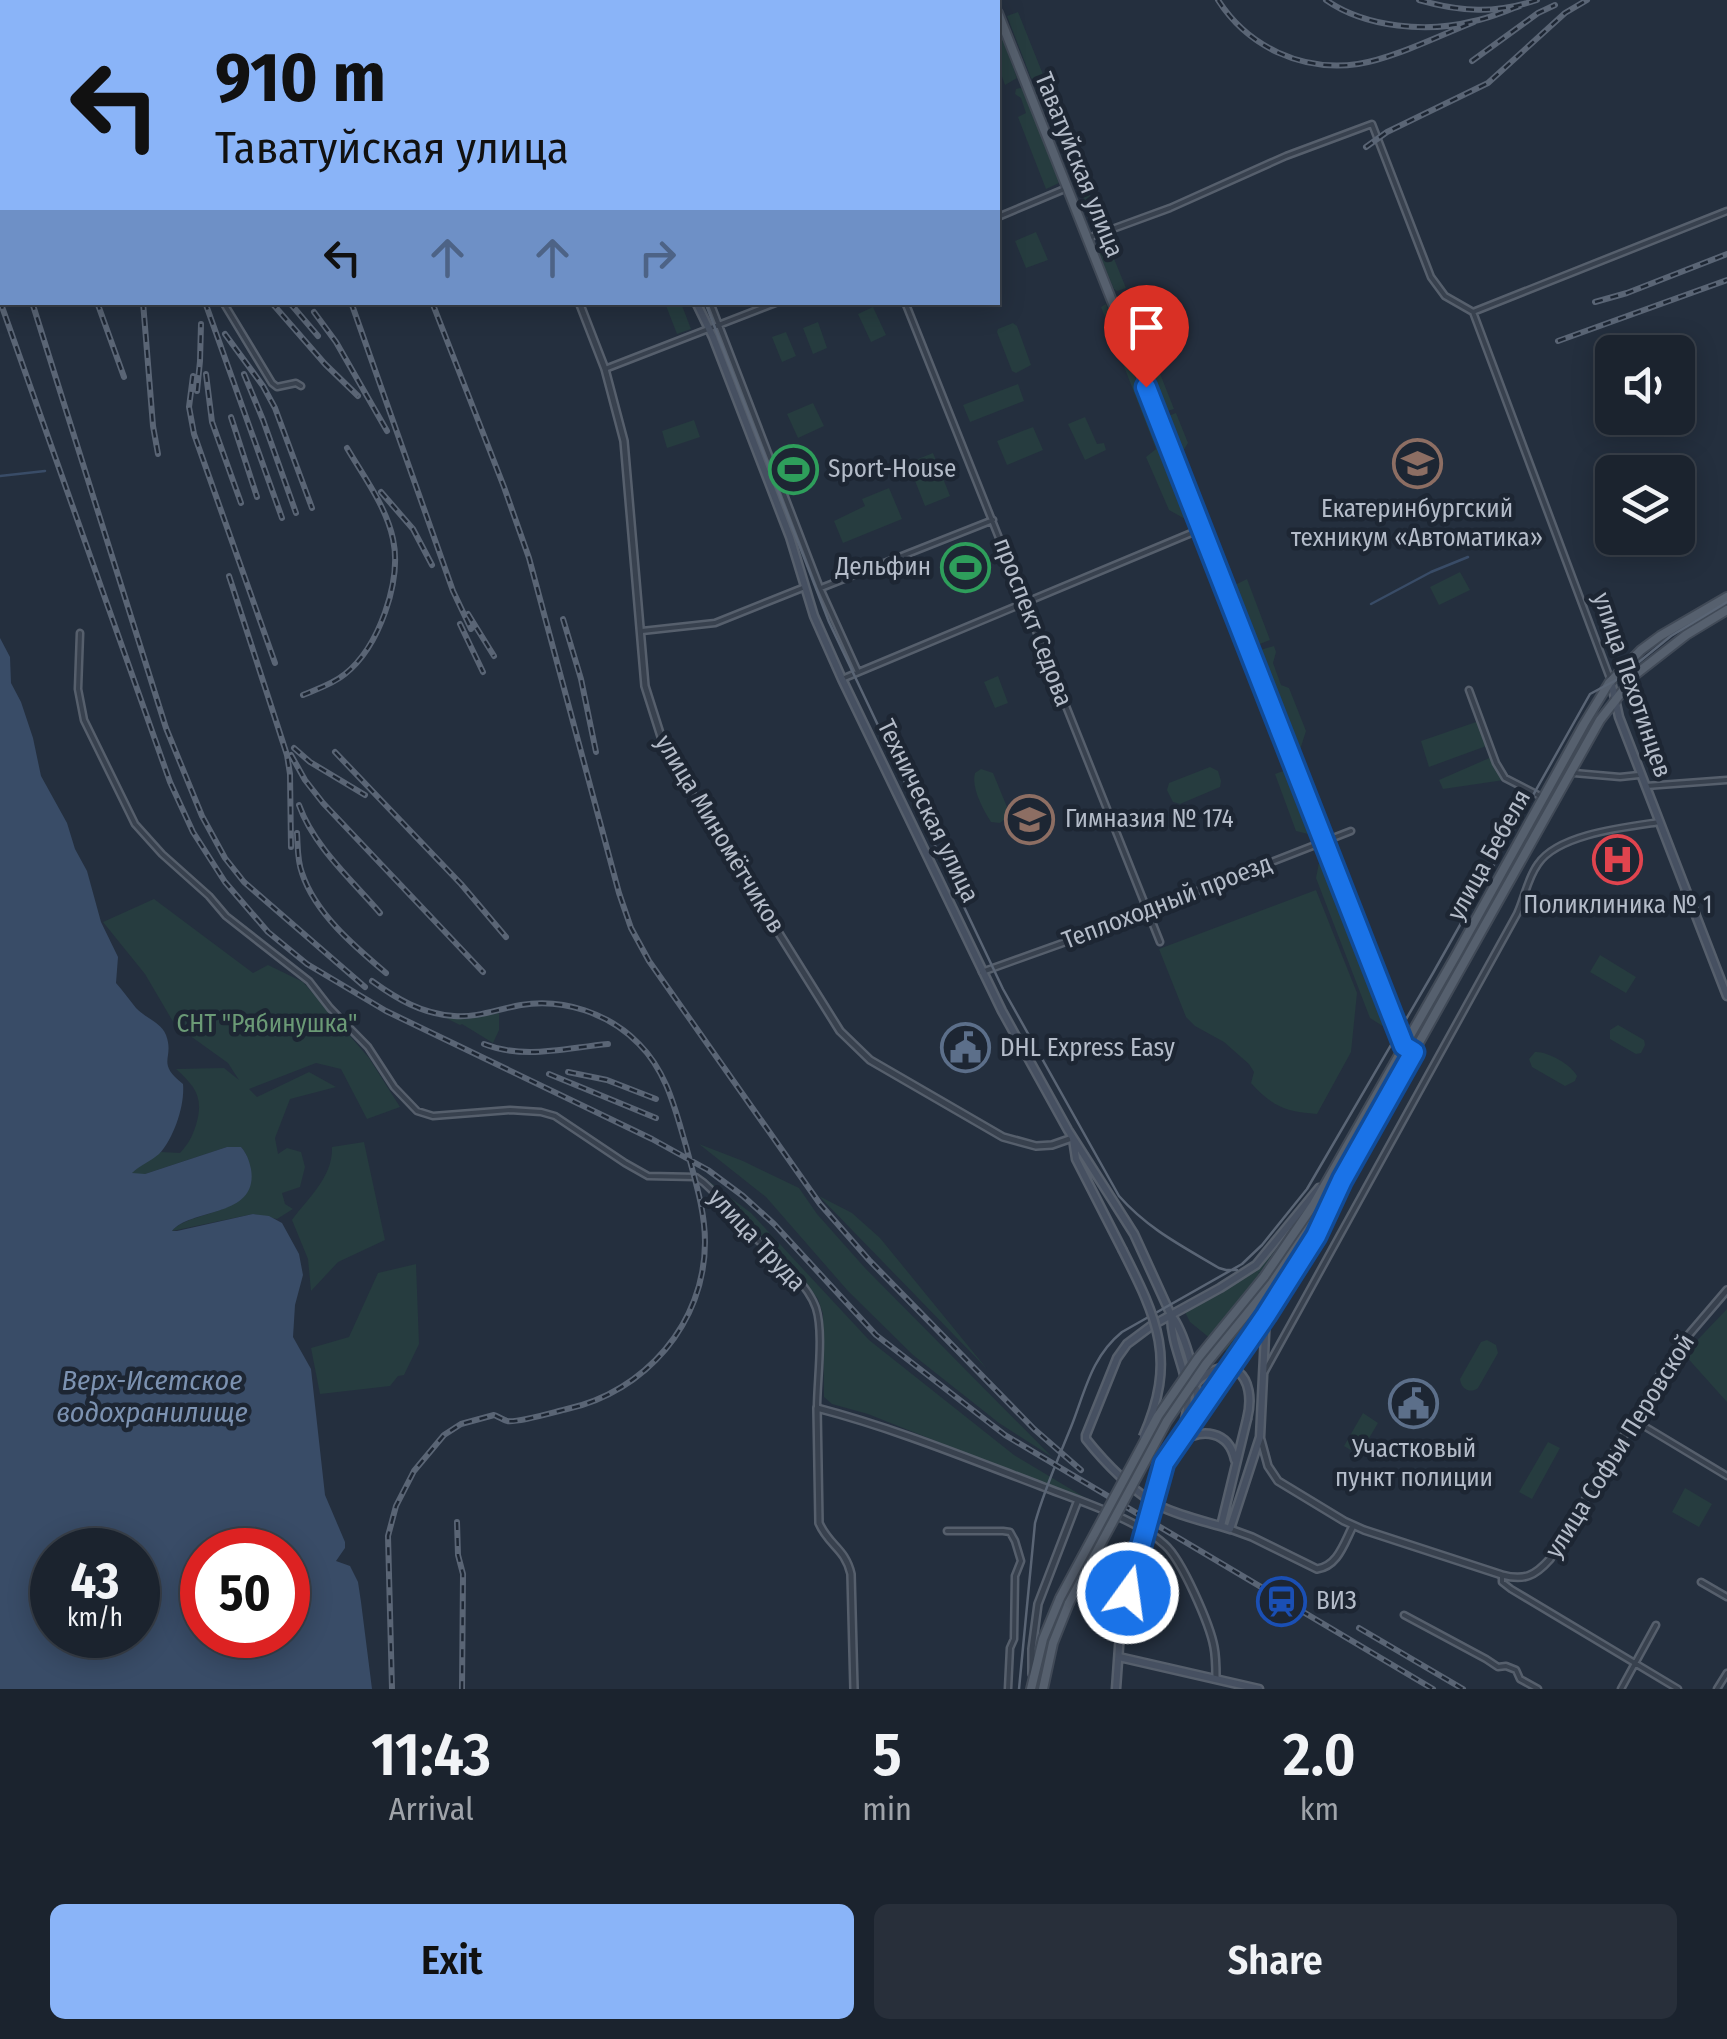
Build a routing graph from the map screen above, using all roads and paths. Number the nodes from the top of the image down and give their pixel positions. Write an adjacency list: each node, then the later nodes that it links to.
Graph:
1 (1000, 18): 2 (main road, Таватуйская улица)
2 (1067, 188): 4 (street); 5 (main road, Таватуйская улица)
3 (1727, 211): 12 (street)
4 (1000, 215)
5 (1086, 239): 12 (street); 18 (main road, Таватуйская улица)
6 (225, 305): 16 (street)
7 (580, 305): 15 (street, улица Миномётчиков)
8 (697, 305): 14 (main road, Техническая улица)
9 (711, 305): 13 (street)
10 (770, 305): 13 (street)
11 (906, 305): 17 (street, проспект Седова)
12 (1473, 312): 28 (street, улица Пехотинцев)
13 (718, 325): 14 (street); 20 (street)
14 (708, 328): 15 (street); 19 (main road, Техническая улица)
15 (605, 369): 24 (street, улица Миномётчиков)
16 (300, 386)
17 (993, 520): 20 (street); 22 (street, проспект Седова)
18 (1201, 529): 22 (street); 38 (main road, Таватуйская улица)
19 (805, 586): 24 (street); 27 (main road, Техническая улица)
20 (820, 588): 26 (street)
21 (1727, 597): 28 (main road, улица Бебеля)
22 (1026, 602): 26 (street); 39 (street, проспект Седова)
23 (1727, 610): 30 (main road, улица Бебеля)
24 (642, 631): 45 (street, улица Миномётчиков)
25 (80, 633): 54 (street, улица Труда)
26 (858, 672): 27 (street)
27 (842, 679): 41 (main road, Техническая улица)
28 (1611, 681): 30 (main road, улица Пехотинцев); 35 (main road, улица Бебеля)
29 (1469, 690): 35 (street)
30 (1614, 700): 31 (main road, улица Бебеля); 32 (main road, улица Пехотинцев)
31 (1569, 774): 32 (street); 44 (main road, улица Бебеля)
32 (1641, 774): 34 (main road, улица Пехотинцев)
33 (1727, 780): 34 (street)
34 (1646, 786): 36 (main road, улица Пехотинцев)
35 (1544, 798): 43 (main road, улица Бебеля)
36 (1660, 822): 42 (main road, улица Пехотинцев); 52 (street)
37 (1350, 831): 38 (street, Теплоходный проезд)
38 (1324, 841): 39 (street, Теплоходный проезд); 43 (main road, Таватуйская улица)
39 (1147, 910): 40 (street, проспект Седова); 41 (street, Теплоходный проезд)
40 (1160, 942)
41 (982, 972): 45 (main road, Техническая улица)
42 (1727, 996)
43 (1404, 1046): 44 (main road); 46 (main road, улица Бебеля)
44 (1414, 1052): 47 (main road, улица Бебеля)
45 (1073, 1138): 50 (main road, Техническая улица); 60 (main road, bridge)
46 (1330, 1174): 48 (main road, улица Бебеля); 50 (main road, улица Бебеля)
47 (1342, 1180): 48 (main road, улица Бебеля); 51 (main road, улица Бебеля)
48 (1268, 1280): 53 (main road, bridge); 60 (main road, bridge)
49 (1727, 1290): 55 (street, улица Софьи Перовской)
50 (1171, 1314): 56 (main road, Техническая улица); 58 (main road, Техническая улица); 65 (main road, улица Бебеля)
51 (1266, 1315): 52 (main road); 56 (main road, улица Бебеля)
52 (1265, 1371): 57 (main road)
53 (1178, 1404): 61 (main road, bridge); 70 (main road, bridge)
54 (817, 1408): 63 (street); 78 (street)
55 (1634, 1420): 62 (street); 67 (street, улица Софьи Перовской)
56 (1191, 1422): 58 (main road, улица Бебеля)
57 (1260, 1436): 64 (street); 65 (main road)
58 (1178, 1441): 59 (main road, улица Бебеля)
59 (1169, 1454): 61 (main road); 73 (main road, улица Бебеля, bridge)
60 (1134, 1458): 70 (main road, bridge)
61 (1234, 1472): 65 (main road)
62 (1727, 1476)
63 (1078, 1500): 76 (street); 77 (street)
64 (1353, 1526): 65 (street); 67 (street)
65 (1225, 1527)
66 (947, 1531): 79 (street)
67 (1502, 1575): 74 (street)
68 (1701, 1582): 69 (street)
69 (1727, 1598)
70 (1064, 1601): 77 (main road); 80 (main road)
71 (1404, 1615): 83 (street)
72 (1656, 1625): 74 (street)
73 (1119, 1657): 76 (main road); 81 (main road, улица Бебеля)
74 (1634, 1662): 84 (street); 85 (street)
75 (1727, 1673): 86 (street)
76 (1216, 1679): 82 (main road)
77 (1031, 1687)
78 (854, 1689)
79 (1008, 1689)
80 (1043, 1689)
81 (1116, 1689)
82 (1259, 1689)
83 (1538, 1689)
84 (1620, 1689)
85 (1678, 1689)
86 (1718, 1689)

